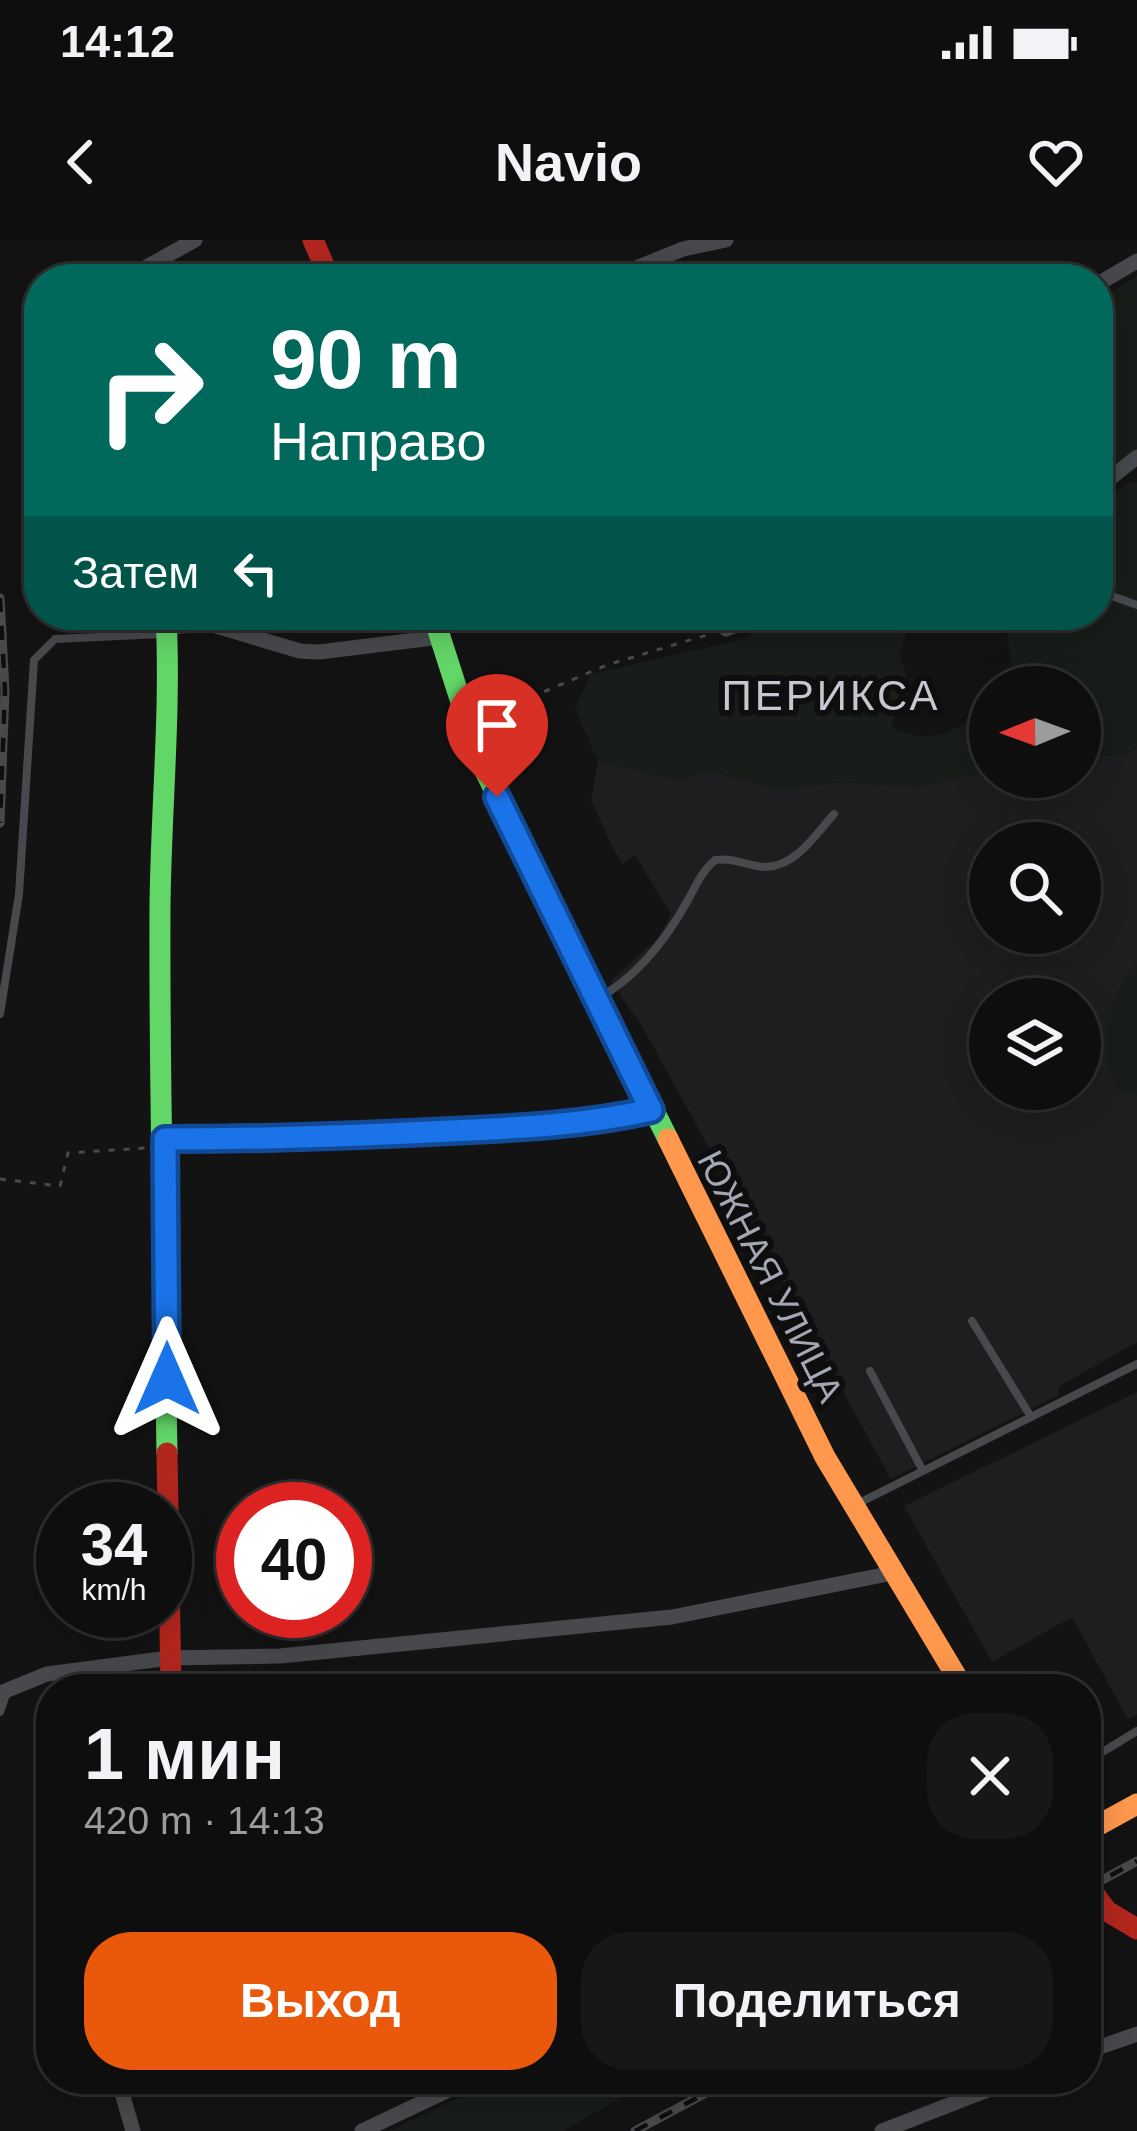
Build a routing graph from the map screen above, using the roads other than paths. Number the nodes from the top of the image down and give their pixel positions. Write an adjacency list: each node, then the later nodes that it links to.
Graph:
1 (195, 240): 3 (street)
2 (726, 240): 4 (street)
3 (155, 264)
4 (645, 264)
5 (1137, 457): 6 (street)
6 (1113, 476)
7 (128, 630): 14 (lane)
8 (168, 630): 16 (street)
9 (231, 630): 11 (street)
10 (438, 630): 11 (street, ЮЖНАЯ УЛИЦА)
11 (441, 637): 13 (street, ЮЖНАЯ УЛИЦА)
12 (834, 814): 13 (lane)
13 (596, 1000): 15 (street, ЮЖНАЯ УЛИЦА)
14 (0, 1014)
15 (651, 1110): 16 (lane); 22 (street, ЮЖНАЯ УЛИЦА)
16 (165, 1143): 24 (street)
17 (972, 1321): 20 (lane)
18 (1137, 1364): 20 (lane)
19 (870, 1371): 21 (lane)
20 (1030, 1418): 21 (lane)
21 (922, 1471): 22 (lane)
22 (854, 1505): 23 (street, ЮЖНАЯ УЛИЦА)
23 (892, 1573): 24 (street); 27 (street, ЮЖНАЯ УЛИЦА)
24 (169, 1658): 25 (street); 26 (street)
25 (47, 1674)
26 (171, 1674)
27 (955, 1674)
28 (36, 1679): 29 (street)
29 (3, 1693): 30 (lane)
30 (0, 1712)
31 (1137, 1731): 32 (lane)
32 (1101, 1753)
33 (1137, 1804): 34 (street)
34 (1101, 1824)
35 (1101, 1905): 36 (street)
36 (1137, 1929)
37 (1137, 2034): 38 (street)
38 (1101, 2047)
39 (122, 2094): 42 (street)
40 (440, 2094): 43 (street)
41 (977, 2094): 44 (street)
42 (133, 2131)
43 (362, 2131)
44 (882, 2131)

